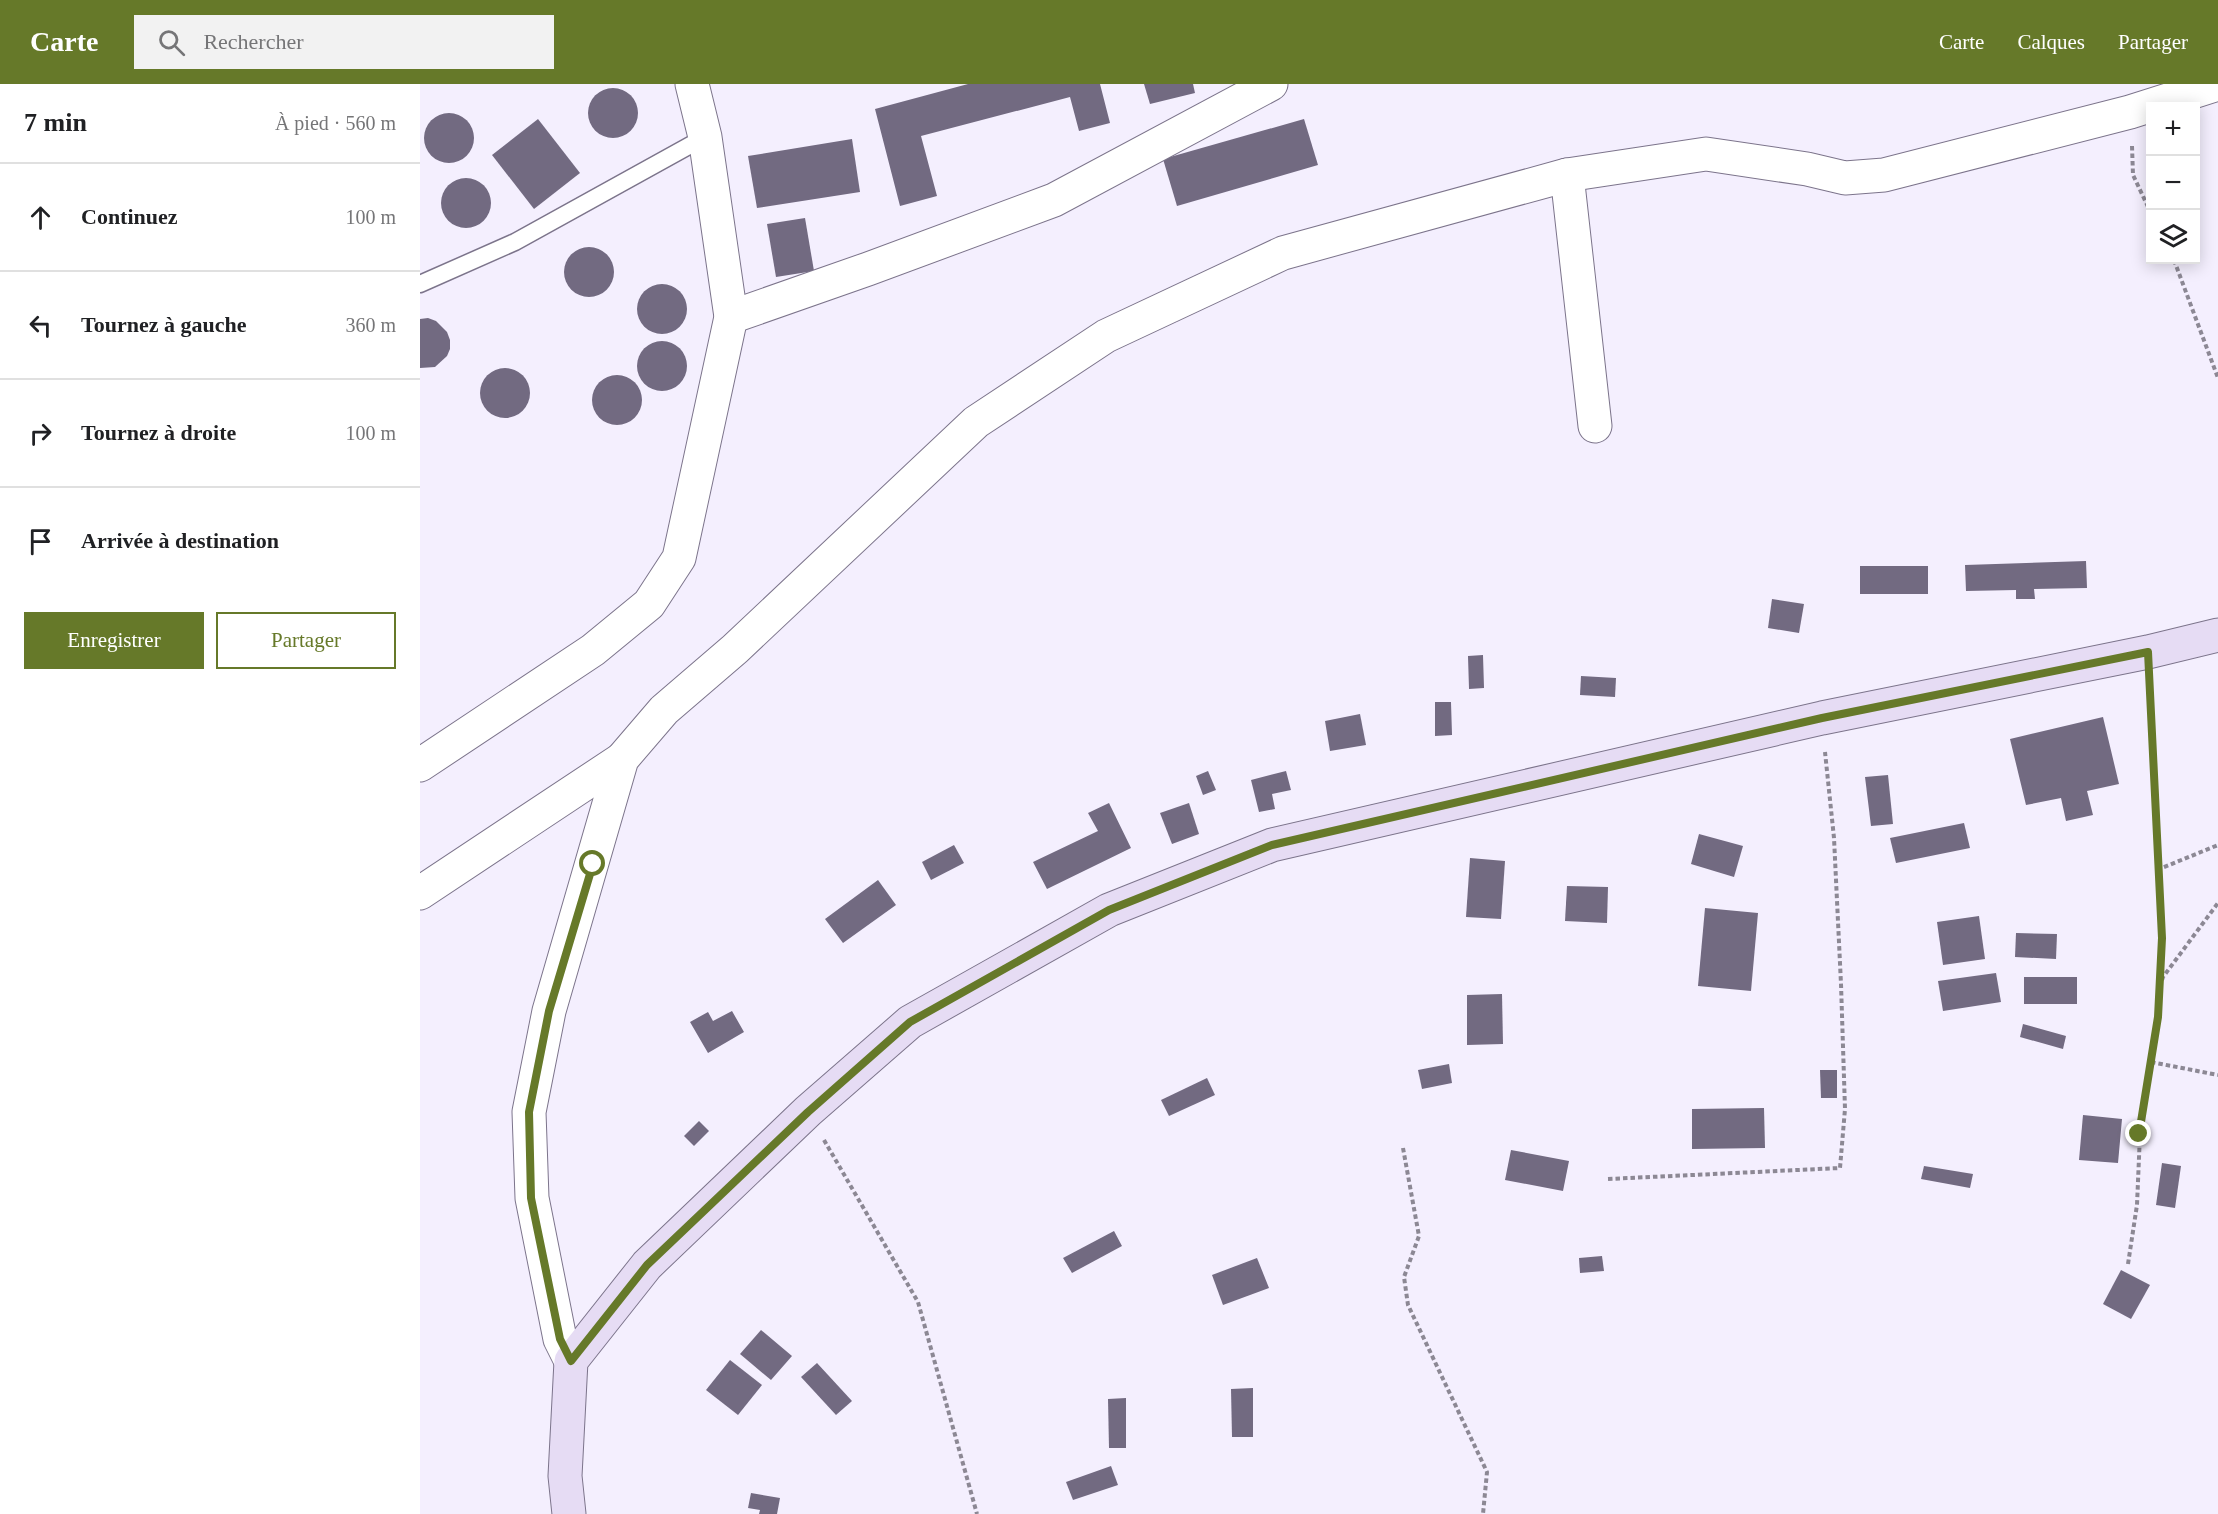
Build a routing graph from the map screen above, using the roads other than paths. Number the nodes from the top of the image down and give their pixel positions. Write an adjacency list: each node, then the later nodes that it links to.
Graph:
1 (692, 84): 5 (street)
2 (1271, 84): 4 (street)
3 (2218, 84): 6 (street)
4 (1234, 92): 8 (street)
5 (705, 137): 7 (lane); 8 (street)
6 (1567, 175): 9 (street); 11 (street)
7 (420, 284)
8 (731, 317): 12 (street)
9 (1595, 426)
10 (2218, 635): 14 (main road)
11 (622, 759): 13 (street); 14 (street)
12 (420, 765)
13 (420, 893)
14 (571, 1361): 15 (main road)
15 (569, 1514)

